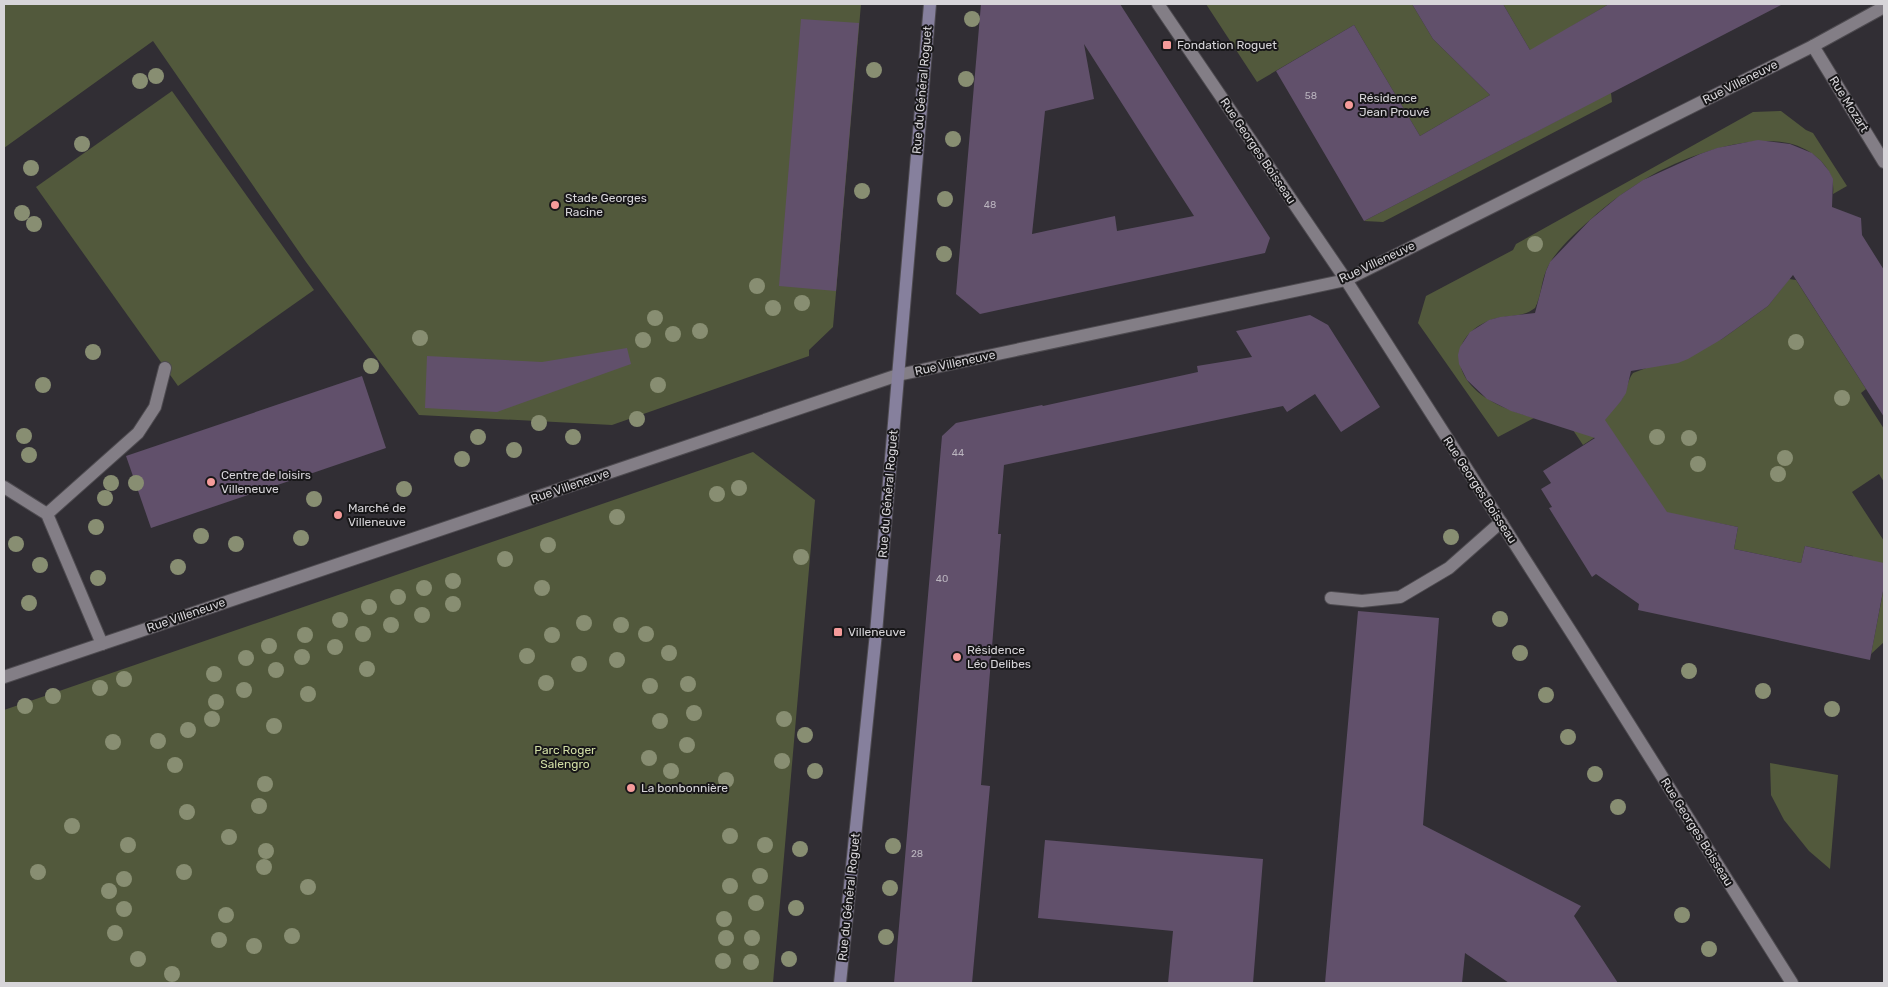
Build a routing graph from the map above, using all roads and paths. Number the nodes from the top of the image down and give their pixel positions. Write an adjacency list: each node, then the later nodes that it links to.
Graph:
1 (930, 4): 8 (main road, Rue du Général Roguet)
2 (1158, 4): 6 (street, Rue Georges Boisseau)
3 (1884, 7): 4 (street, Rue Villeneuve)
4 (1813, 46): 5 (street, Rue Mozart); 6 (street, Rue Villeneuve)
5 (1884, 162)
6 (1346, 280): 8 (street, Rue Villeneuve); 11 (street, Rue Georges Boisseau)
7 (165, 368): 10 (street)
8 (898, 375): 13 (street, Rue Villeneuve); 15 (main road, Rue du Général Roguet)
9 (4, 487): 10 (street)
10 (47, 514): 13 (street)
11 (1501, 522): 12 (street); 16 (street, Rue Georges Boisseau)
12 (1331, 598)
13 (102, 644): 14 (street, Rue Villeneuve)
14 (4, 677)
15 (840, 983)
16 (1792, 983)

